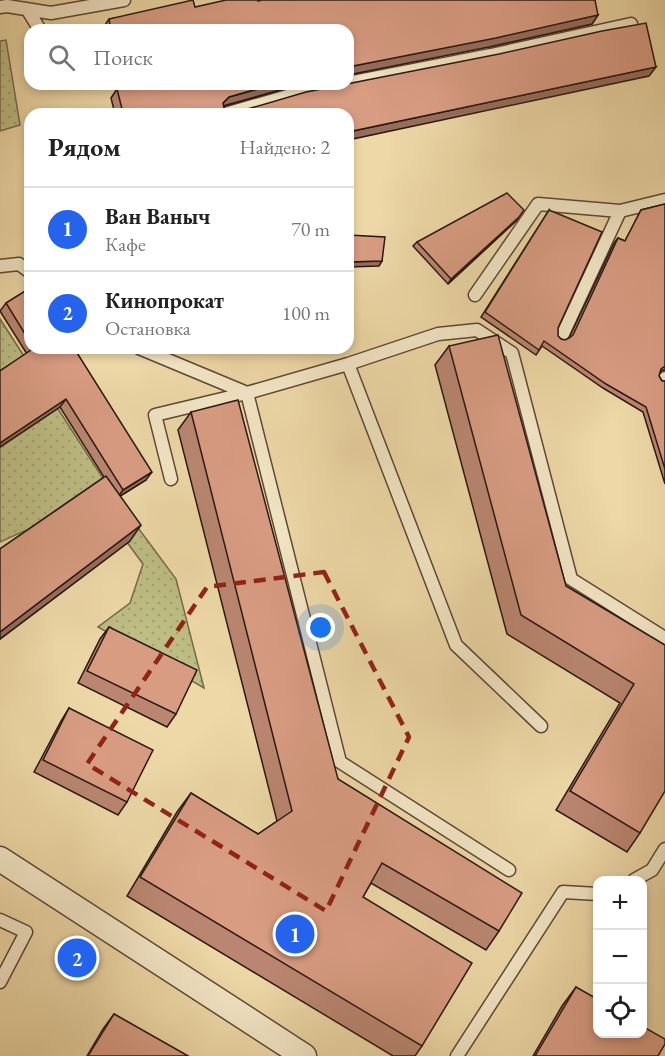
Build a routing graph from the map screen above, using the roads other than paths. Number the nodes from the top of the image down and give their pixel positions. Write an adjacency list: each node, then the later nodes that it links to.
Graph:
1 (124, 0): 3 (lane)
2 (0, 7): 3 (lane)
3 (27, 9): 4 (lane)
4 (36, 24)
5 (631, 24): 6 (lane)
6 (354, 82)
7 (313, 90): 8 (lane)
8 (246, 108)
9 (665, 200): 10 (lane)
10 (620, 211): 13 (lane); 14 (lane)
11 (0, 266): 12 (lane)
12 (24, 268)
13 (475, 295)
14 (562, 336)
15 (153, 354): 17 (lane)
16 (348, 364): 17 (lane); 19 (lane); 20 (lane)
17 (247, 393): 18 (lane); 23 (lane)
18 (171, 479)
19 (665, 638)
20 (541, 726)
21 (665, 849): 24 (lane)
22 (0, 859): 28 (street)
23 (509, 870)
24 (641, 876)
25 (593, 894): 29 (lane)
26 (0, 920): 27 (lane)
27 (0, 982)
28 (304, 1056)
29 (457, 1056)

